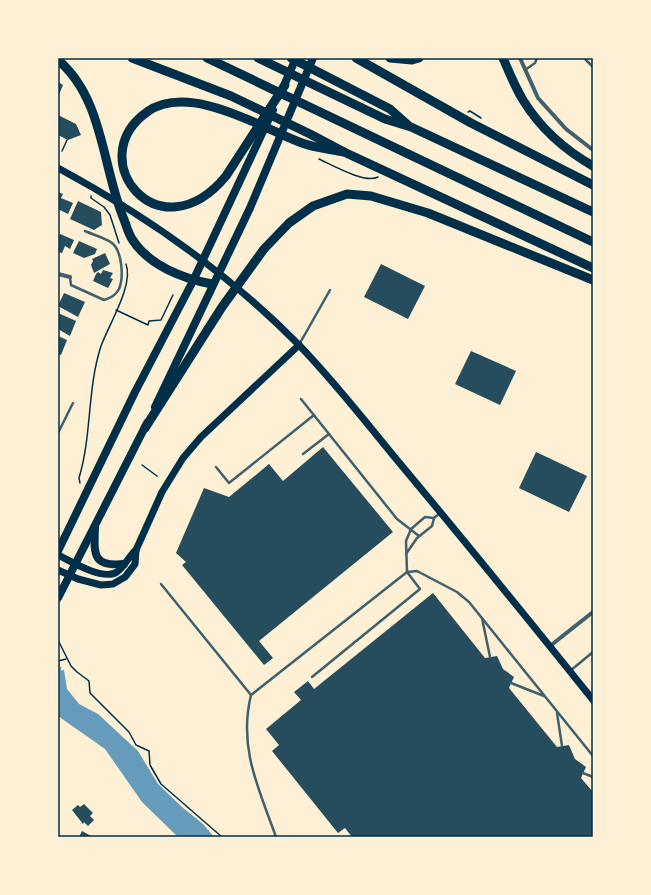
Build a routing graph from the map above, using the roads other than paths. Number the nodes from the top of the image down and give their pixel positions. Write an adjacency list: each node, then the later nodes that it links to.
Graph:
1 (132, 58): 19 (highway)
2 (149, 58): 19 (highway)
3 (208, 58): 28 (highway)
4 (258, 58): 20 (highway)
5 (291, 58): 20 (highway)
6 (296, 58): 18 (main road)
7 (312, 58): 34 (main road)
8 (390, 58): 9 (highway)
9 (419, 58)
10 (503, 58): 23 (highway)
11 (520, 58): 17 (street)
12 (536, 58): 17 (lane)
13 (584, 58): 16 (lane)
14 (358, 59): 25 (highway)
15 (58, 60): 33 (highway)
16 (593, 67)
17 (525, 70): 21 (street)
18 (284, 85): 22 (highway); 33 (main road)
19 (231, 96): 22 (highway)
20 (411, 127): 26 (highway)
21 (593, 150)
22 (344, 152): 29 (highway)
23 (593, 166)
24 (58, 168): 36 (main road)
25 (593, 185)
26 (593, 212)
27 (85, 231): 31 (lane)
28 (593, 242)
29 (593, 268)
30 (58, 274): 31 (street)
31 (70, 277)
32 (593, 280): 40 (highway)
33 (192, 281): 34 (highway); 51 (main road)
34 (212, 284): 40 (main road)
35 (330, 290): 36 (lane)
36 (299, 345): 45 (main road); 50 (main road)
37 (301, 399): 39 (lane)
38 (73, 402): 41 (lane)
39 (314, 415): 42 (lane); 44 (lane)
40 (145, 428): 47 (main road)
41 (58, 433)
42 (329, 434): 43 (lane); 48 (lane)
43 (303, 454)
44 (216, 466)
45 (441, 512): 46 (lane); 63 (main road)
46 (434, 518): 48 (lane); 49 (lane)
47 (96, 522): 54 (main road); 55 (main road)
48 (411, 529): 49 (lane); 52 (lane)
49 (419, 536): 52 (lane)
50 (136, 550): 55 (main road); 58 (main road)
51 (58, 551)
52 (405, 554): 57 (lane)
53 (58, 555): 54 (main road)
54 (75, 563): 55 (main road); 58 (main road)
55 (124, 564)
56 (58, 570): 58 (main road)
57 (407, 572): 62 (lane); 67 (lane); 69 (lane)
58 (68, 575): 60 (main road)
59 (161, 584): 69 (lane)
60 (58, 598)
61 (593, 612): 63 (street)
62 (482, 617): 65 (lane); 70 (lane)
63 (550, 646): 66 (main road)
64 (593, 652): 66 (lane)
65 (490, 657)
66 (570, 671): 71 (main road)
67 (312, 677)
68 (511, 683): 70 (lane)
69 (251, 695): 77 (lane)
70 (546, 697): 72 (lane)
71 (593, 700)
72 (557, 711): 73 (lane); 74 (lane)
73 (562, 746)
74 (593, 756)
75 (583, 773): 76 (lane)
76 (593, 777)
77 (276, 837)

